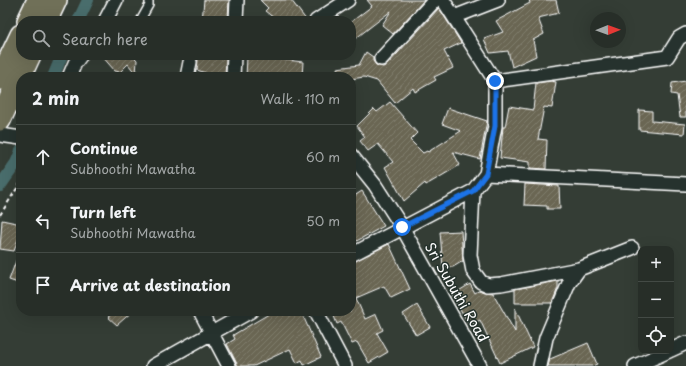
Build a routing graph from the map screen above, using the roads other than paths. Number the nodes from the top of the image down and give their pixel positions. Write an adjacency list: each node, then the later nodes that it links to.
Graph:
1 (38, 0): 10 (main road)
2 (56, 0): 11 (main road)
3 (116, 0): 12 (street)
4 (149, 0): 13 (lane)
5 (237, 0): 14 (street)
6 (348, 0): 15 (street)
7 (435, 0): 19 (street)
8 (443, 0): 16 (street)
9 (498, 0): 16 (street)
10 (30, 16)
11 (48, 16)
12 (108, 16)
13 (143, 16)
14 (236, 16)
15 (324, 16)
16 (454, 17): 29 (street)
17 (686, 34): 29 (street)
18 (16, 45): 28 (main road)
19 (382, 59)
20 (28, 60): 24 (main road)
21 (77, 60): 25 (street)
22 (234, 60): 27 (street)
23 (190, 62): 26 (street)
24 (22, 72)
25 (71, 72)
26 (188, 72)
27 (233, 72)
28 (0, 79)
29 (495, 81): 35 (street)
30 (16, 85): 31 (main road)
31 (0, 120)
32 (0, 135): 33 (street)
33 (16, 137)
34 (356, 161): 38 (street, Sri Subuthi Road)
35 (486, 174): 36 (street); 37 (street)
36 (686, 184)
37 (473, 191): 38 (street); 41 (street)
38 (402, 227): 40 (street); 52 (street, Sri Subuthi Road)
39 (632, 248): 41 (street)
40 (356, 252)
41 (579, 268): 53 (street)
42 (202, 316): 45 (street)
43 (242, 316): 45 (street)
44 (319, 316): 51 (street)
45 (211, 334): 49 (street); 50 (street)
46 (686, 343): 47 (street)
47 (674, 348)
48 (661, 354): 54 (street)
49 (153, 366)
50 (229, 366)
51 (345, 366)
52 (480, 366)
53 (540, 366)
54 (635, 366)

